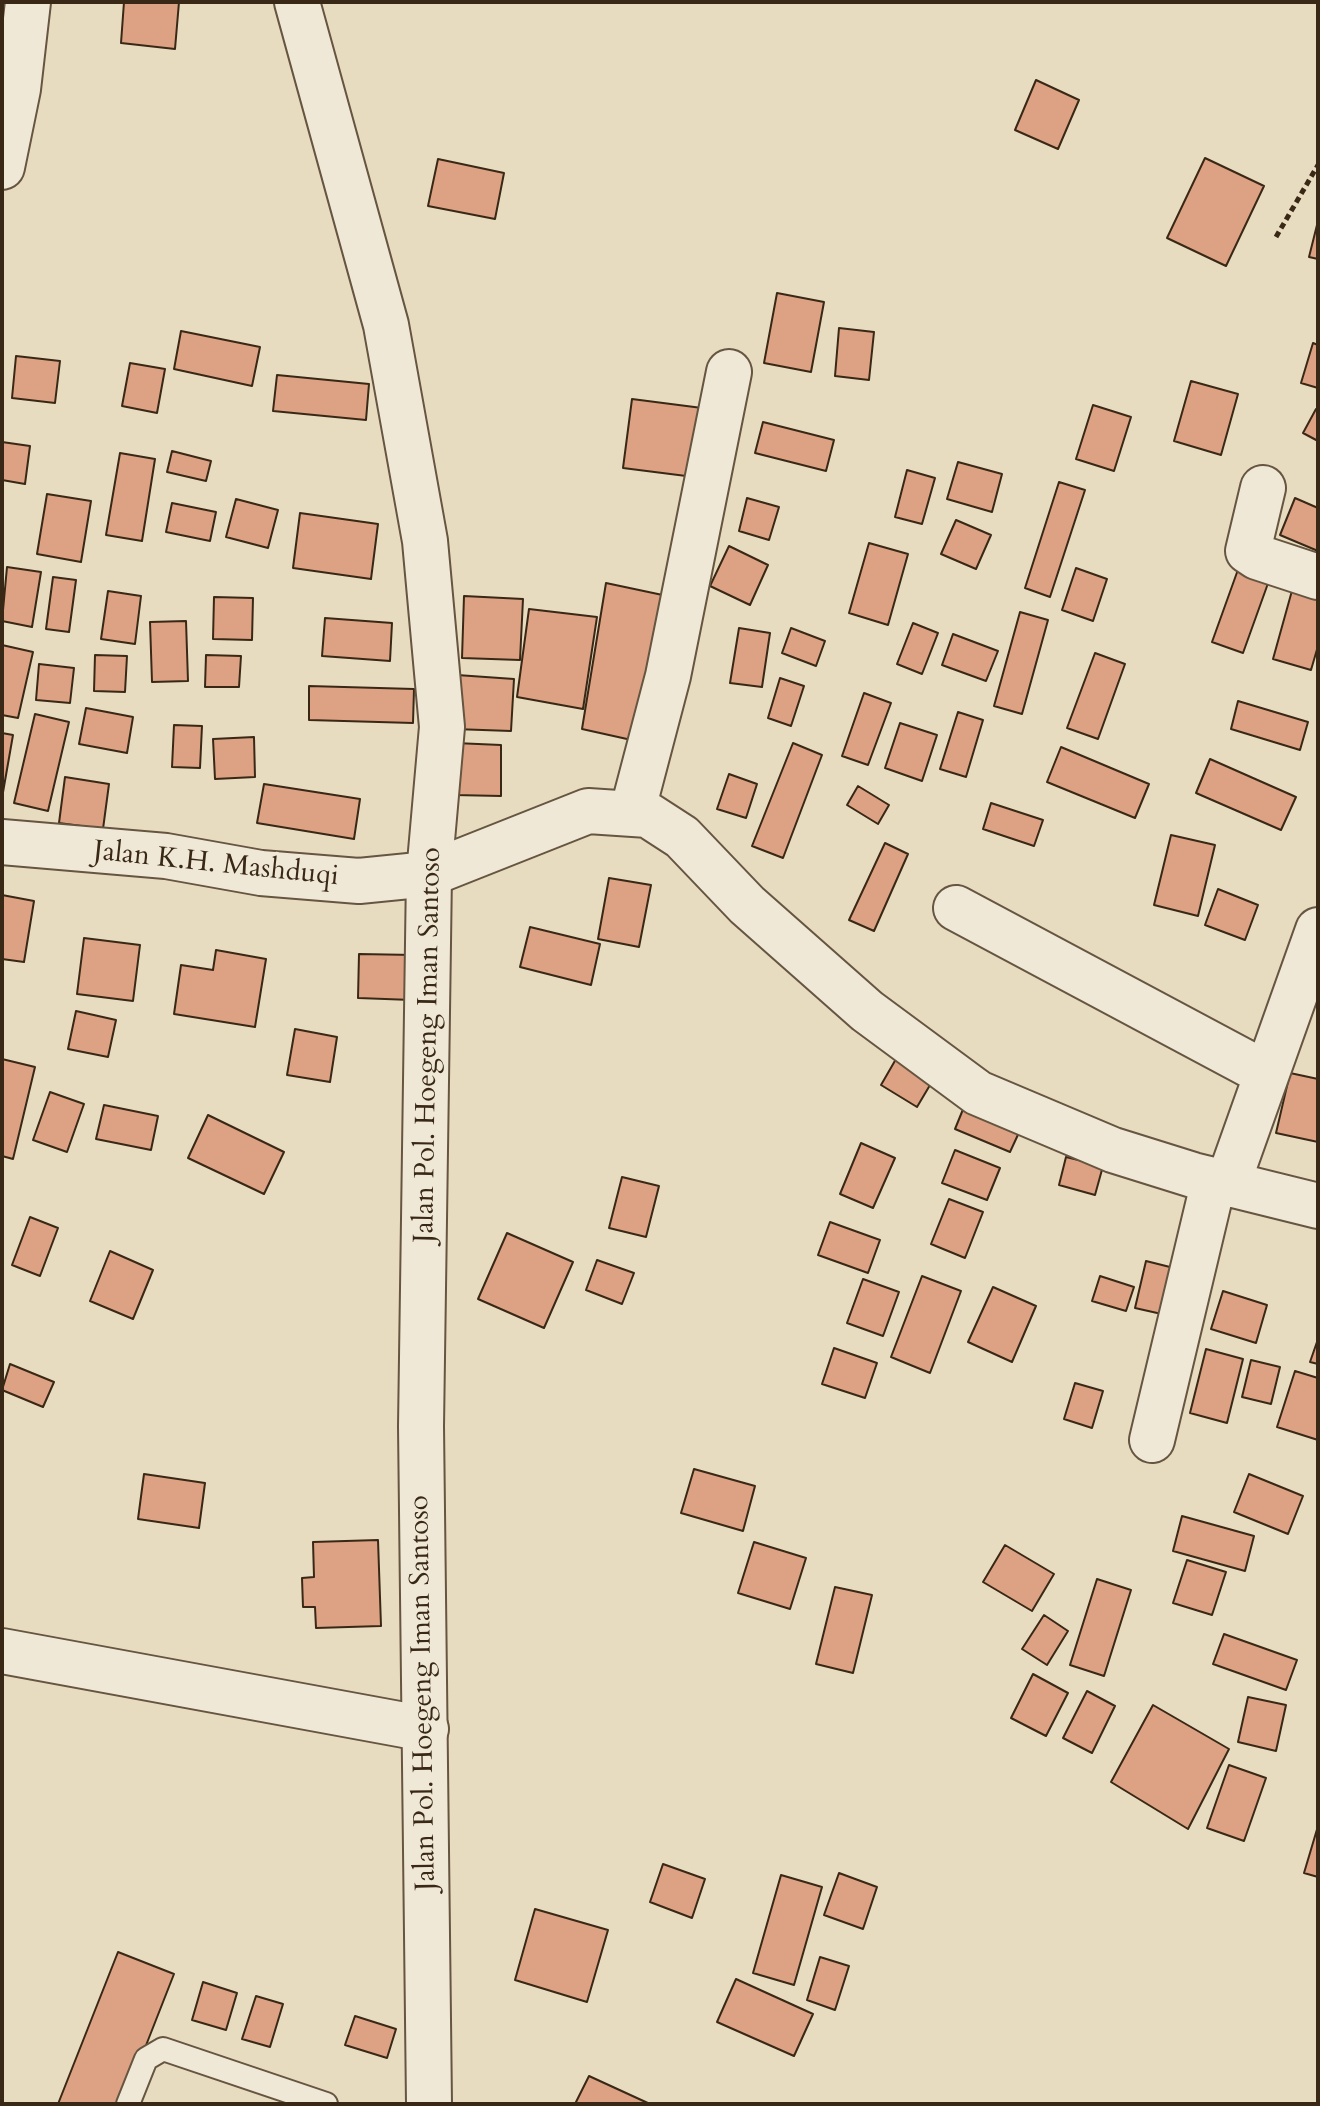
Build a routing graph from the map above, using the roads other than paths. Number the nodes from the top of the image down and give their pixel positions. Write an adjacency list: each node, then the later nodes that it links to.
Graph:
1 (28, 2): 3 (street)
2 (297, 2): 9 (street, Jalan Pol. Hoegeng Iman Santoso)
3 (2, 167)
4 (729, 372): 7 (street)
5 (1263, 488): 6 (street)
6 (1318, 577)
7 (632, 813): 9 (street, Jalan K.H. Mashduqi); 13 (street, Jalan K.H. Mashduqi)
8 (2, 842): 9 (street, Jalan K.H. Mashduqi)
9 (429, 874): 17 (street, Jalan Pol. Hoegeng Iman Santoso)
10 (956, 908): 12 (street)
11 (1318, 930): 12 (street)
12 (1265, 1073): 13 (street)
13 (1221, 1182): 14 (street, Jalan K.H. Mashduqi); 15 (street)
14 (1318, 1206)
15 (1152, 1440)
16 (2, 1651): 17 (street)
17 (426, 1729): 21 (street, Jalan Pol. Hoegeng Iman Santoso)
18 (303, 2101): 19 (lane); 20 (lane)
19 (128, 2104)
20 (326, 2104)
21 (429, 2104)

